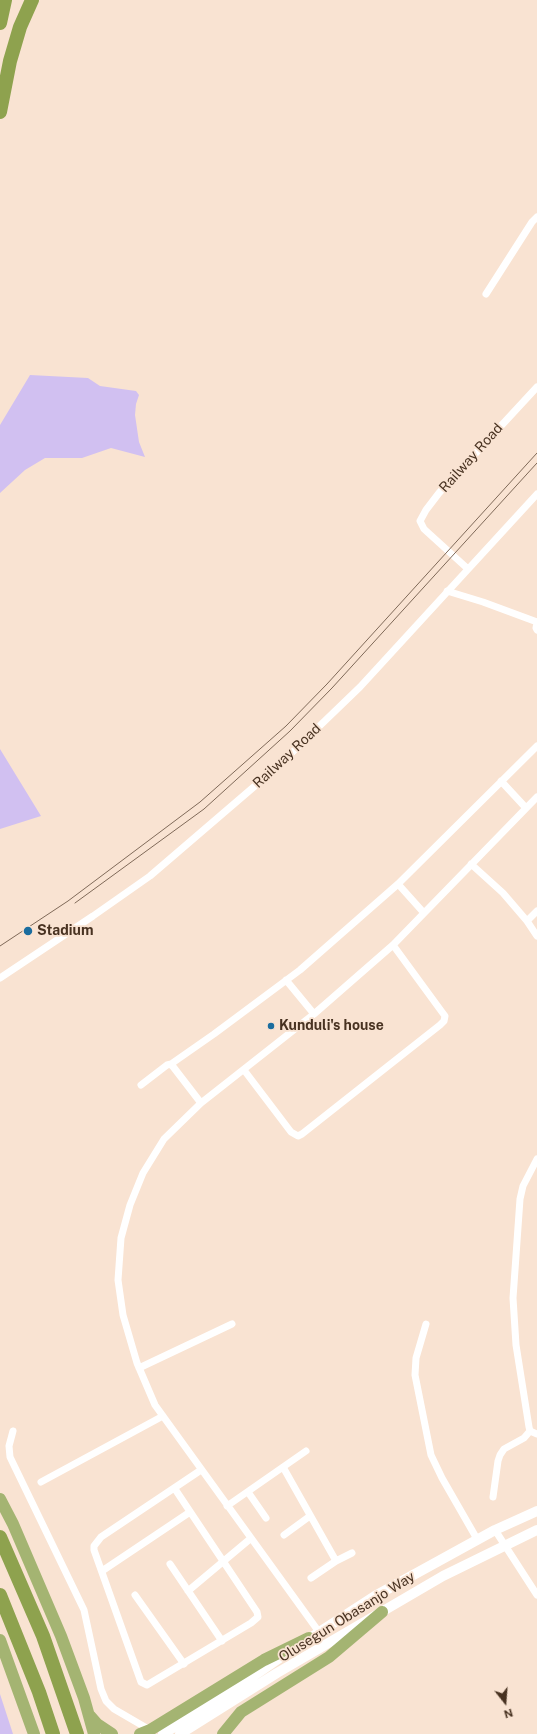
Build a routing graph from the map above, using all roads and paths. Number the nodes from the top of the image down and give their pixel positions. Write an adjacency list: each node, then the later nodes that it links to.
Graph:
1 (5, 0): 3 (highway)
2 (32, 0): 4 (highway)
3 (0, 23)
4 (0, 112)
5 (537, 217): 6 (street)
6 (486, 294)
7 (537, 387): 9 (street, Railway Road)
8 (537, 494): 9 (street, Railway Road)
9 (468, 569): 10 (street, Railway Road)
10 (448, 592): 11 (street); 24 (street, Railway Road)
11 (537, 622): 12 (street)
12 (537, 630)
13 (537, 746): 14 (street)
14 (501, 781): 16 (street); 18 (street)
15 (537, 797): 16 (street)
16 (526, 808): 17 (street)
17 (471, 864): 20 (street); 21 (street)
18 (398, 884): 20 (street); 25 (street)
19 (537, 911): 21 (street)
20 (424, 913): 23 (street)
21 (528, 921): 22 (street)
22 (537, 936)
23 (393, 945): 26 (street); 28 (street)
24 (0, 978)
25 (286, 980): 26 (street); 27 (street)
26 (314, 1014): 28 (street)
27 (171, 1064): 29 (street); 30 (street)
28 (244, 1070): 30 (street)
29 (140, 1085)
30 (201, 1103): 34 (street)
31 (537, 1159): 37 (street)
32 (232, 1324): 34 (street)
33 (426, 1324): 56 (street)
34 (139, 1368): 35 (street)
35 (163, 1416): 40 (street); 41 (street)
36 (13, 1431): 76 (street)
37 (534, 1432): 44 (street)
38 (306, 1451): 39 (street)
39 (283, 1467): 43 (street); 49 (street)
40 (202, 1470): 42 (street); 46 (street)
41 (41, 1482)
42 (175, 1489): 48 (street); 62 (street)
43 (248, 1492): 46 (street); 50 (street)
44 (493, 1497)
45 (0, 1500): 74 (highway)
46 (227, 1506): 55 (street)
47 (537, 1511): 51 (main road, Olusegun Obasanjo Way)
48 (190, 1512): 59 (street); 62 (street)
49 (310, 1516): 53 (street); 60 (street)
50 (266, 1518)
51 (494, 1530): 56 (main road, Olusegun Obasanjo Way); 57 (street)
52 (537, 1530): 57 (main road, Olusegun Obasanjo Way)
53 (284, 1535)
54 (0, 1537): 78 (highway)
55 (250, 1539): 59 (street); 69 (street)
56 (477, 1539): 69 (main road, Olusegun Obasanjo Way)
57 (505, 1545): 67 (street); 68 (main road, Olusegun Obasanjo Way)
58 (352, 1553): 60 (street)
59 (223, 1561): 64 (street); 72 (street)
60 (336, 1561): 63 (street)
61 (170, 1564): 64 (street)
62 (102, 1571): 73 (street)
63 (311, 1578)
64 (188, 1591): 72 (street)
65 (135, 1594): 73 (street)
66 (0, 1595): 77 (highway)
67 (537, 1595)
68 (382, 1612): 82 (main road, Olusegun Obasanjo Way); 83 (highway)
69 (319, 1632): 70 (main road, Olusegun Obasanjo Way)
70 (309, 1638): 76 (highway); 81 (main road, Olusegun Obasanjo Way)
71 (0, 1640): 75 (highway)
72 (222, 1641): 73 (street)
73 (184, 1664)
74 (88, 1715): 79 (highway); 80 (highway)
75 (33, 1732)
76 (145, 1732)
77 (53, 1734)
78 (78, 1734)
79 (94, 1734)
80 (112, 1734)
81 (163, 1734)
82 (180, 1734)
83 (223, 1734)

